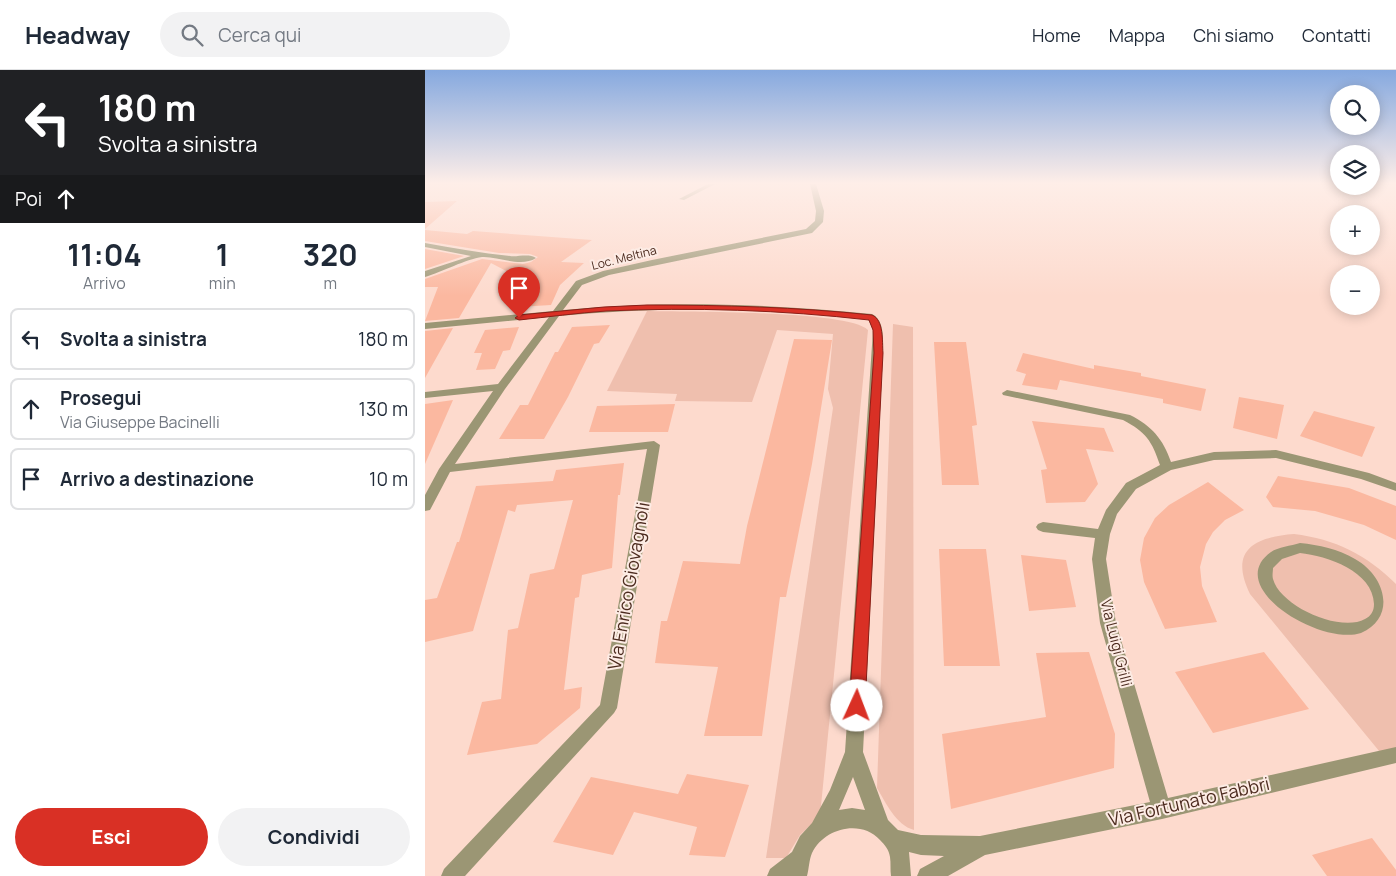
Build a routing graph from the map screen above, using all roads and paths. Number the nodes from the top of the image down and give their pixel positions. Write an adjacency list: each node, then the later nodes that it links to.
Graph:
1 (819, 222): 6 (street, Loc. Meltina)
2 (425, 245): 3 (street)
3 (481, 255): 4 (street); 5 (street)
4 (532, 258)
5 (425, 274)
6 (557, 314): 7 (street); 8 (street, Loc. Meltina); 18 (street)
7 (425, 326)
8 (501, 387): 10 (street); 12 (street, Loc. Meltina)
9 (1007, 393): 11 (street)
10 (425, 395)
11 (1167, 467): 13 (street, Via Luigi Grilli); 16 (street, Via Luigi Grilli)
12 (445, 469): 14 (street, Loc. Meltina); 25 (street, Via Enrico Giovagnoli)
13 (1396, 487)
14 (425, 507)
15 (1043, 527): 16 (street)
16 (1103, 534): 20 (street, Via Luigi Grilli)
17 (1336, 629): 17 (street)
18 (854, 752): 21 (street); 22 (street)
19 (1396, 755): 20 (street, Via Fortunato Fabbri)
20 (1162, 809): 23 (street, Via Fortunato Fabbri)
21 (819, 830): 22 (street, Via Fortunato Fabbri); 24 (street)
22 (887, 833): 23 (street, Via Fortunato Fabbri); 27 (street)
23 (980, 846): 28 (street, Via Fortunato Fabbri)
24 (798, 867): 26 (street)
25 (451, 876)
26 (777, 876)
27 (901, 876)
28 (927, 876)

